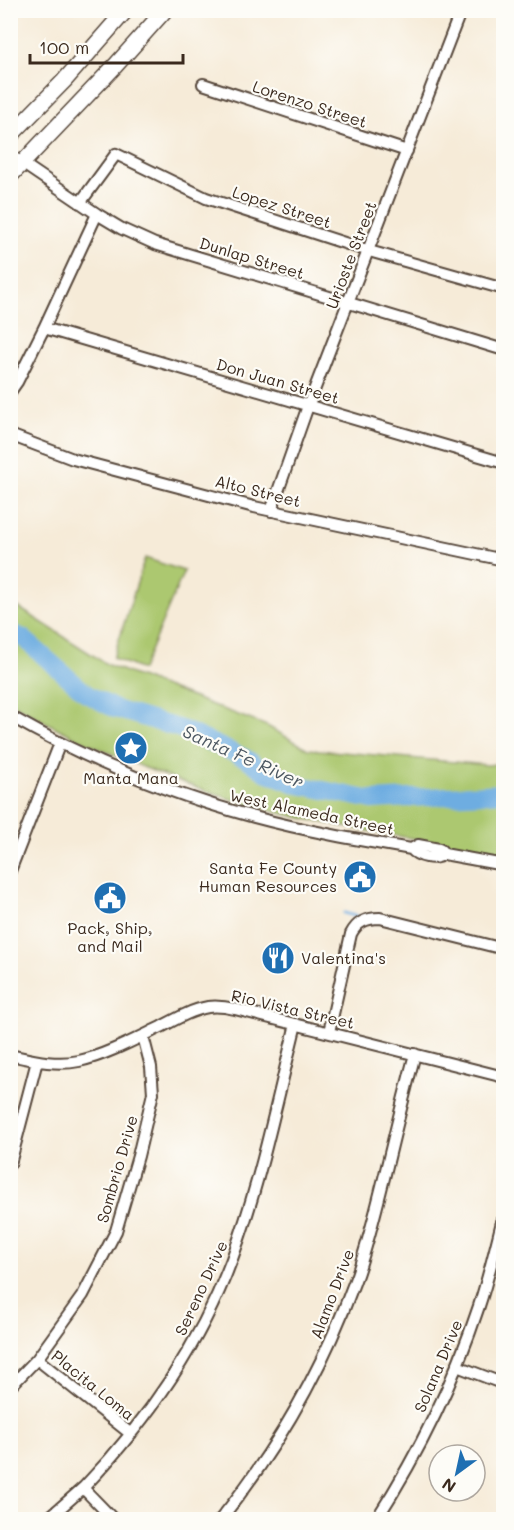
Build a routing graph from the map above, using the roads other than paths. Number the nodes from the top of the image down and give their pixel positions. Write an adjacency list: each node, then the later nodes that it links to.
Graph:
1 (126, 10): 5 (highway)
2 (165, 10): 7 (highway)
3 (461, 10): 6 (street, Urioste Street)
4 (203, 84): 6 (street, Lorenzo Street)
5 (10, 136)
6 (407, 152): 11 (street, Urioste Street)
7 (16, 159): 8 (highway); 9 (street, Dunlap Street)
8 (10, 176)
9 (80, 203): 10 (street, Dunlap Street); 11 (street, Lopez Street)
10 (97, 214): 13 (street, Dunlap Street); 14 (street)
11 (369, 251): 12 (street, Lopez Street); 13 (street, Urioste Street)
12 (504, 290)
13 (348, 303): 15 (street, Dunlap Street); 17 (street, Urioste Street)
14 (44, 328): 16 (street); 17 (street, Don Juan Street)
15 (504, 350)
16 (10, 392)
17 (308, 406): 19 (street, Don Juan Street); 20 (street, Urioste Street)
18 (10, 435): 20 (street, Alto Street)
19 (504, 463)
20 (271, 511): 21 (street, Alto Street)
21 (504, 560)
22 (10, 716): 23 (street, West Alameda Street)
23 (60, 743): 24 (street, West Alameda Street); 25 (street)
24 (504, 865)
25 (10, 871)
26 (504, 949): 28 (street)
27 (296, 1024): 28 (street, Rio Vista Street); 29 (street, Rio Vista Street); 40 (street, Sereno Drive)
28 (329, 1032): 30 (street, Rio Vista Street)
29 (143, 1036): 32 (street, Rio Vista Street); 36 (street, Sombrio Drive)
30 (415, 1054): 33 (street, Rio Vista Street); 45 (street, Alamo Drive)
31 (10, 1055): 32 (street, Rio Vista Street)
32 (38, 1061): 34 (street)
33 (504, 1077)
34 (10, 1164)
35 (504, 1214): 37 (street, Solana Drive)
36 (37, 1359): 39 (street, Sombrio Drive); 40 (street, Placita Loma)
37 (457, 1366): 38 (street); 42 (street, Solana Drive)
38 (504, 1384)
39 (10, 1387)
40 (131, 1434): 41 (street, Sereno Drive)
41 (83, 1488): 43 (street, Sereno Drive); 44 (street)
42 (380, 1518)
43 (46, 1520)
44 (114, 1520)
45 (220, 1520)

